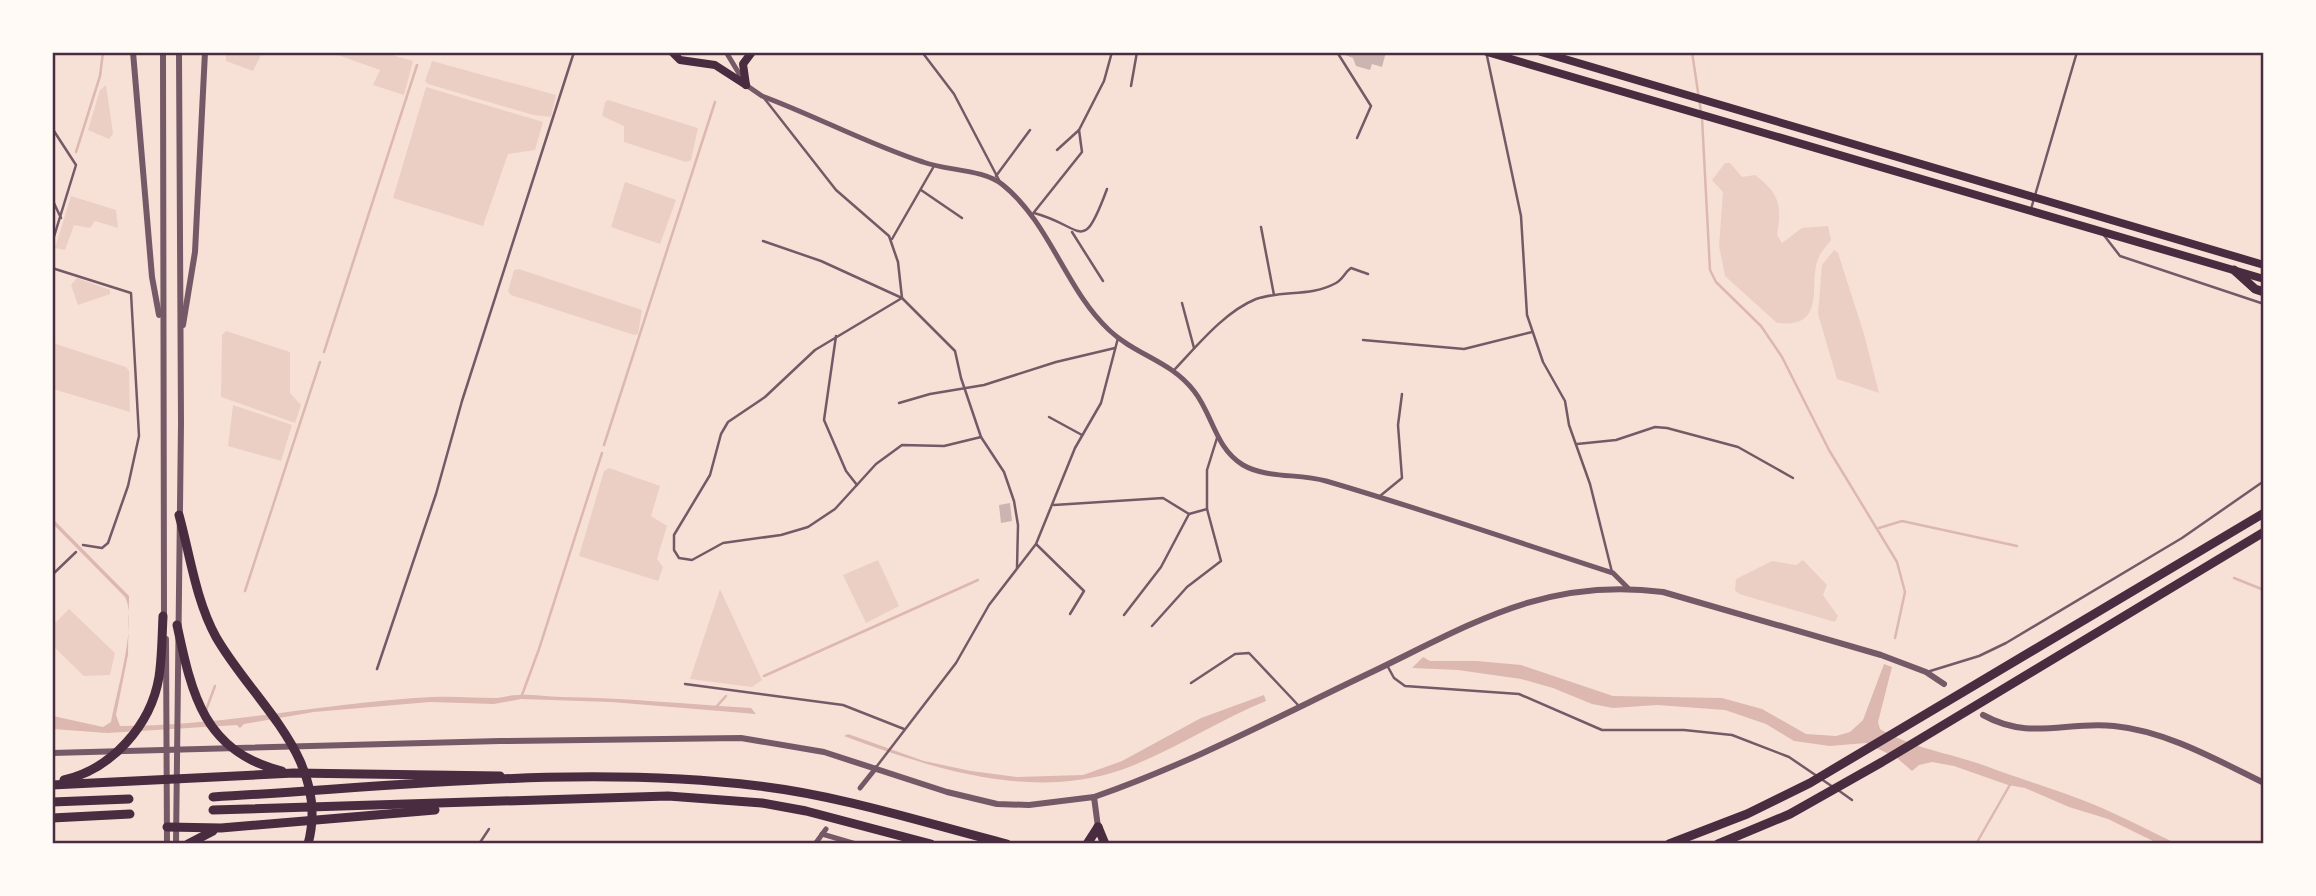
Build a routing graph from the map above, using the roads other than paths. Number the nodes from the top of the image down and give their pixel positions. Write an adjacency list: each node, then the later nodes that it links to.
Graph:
1 (133, 52): 55 (street)
2 (163, 52): 55 (street)
3 (179, 52): 57 (street)
4 (205, 52): 57 (street)
5 (573, 52): 98 (lane)
6 (672, 52): 16 (main road)
7 (726, 52): 16 (street)
8 (752, 52): 16 (main road)
9 (922, 52): 25 (lane)
10 (1112, 52): 21 (lane)
11 (1137, 52): 17 (lane)
12 (1338, 52): 22 (lane)
13 (1487, 52): 32 (main road); 54 (lane)
14 (1541, 52): 27 (main road)
15 (2077, 52): 30 (lane)
16 (746, 85): 18 (street)
17 (1131, 86)
18 (762, 96): 24 (street); 41 (lane)
19 (52, 128): 35 (lane)
20 (1030, 130): 25 (lane)
21 (1079, 130): 23 (lane); 34 (lane)
22 (1357, 138)
23 (1057, 150)
24 (934, 166): 26 (street); 29 (lane)
25 (996, 176): 26 (lane)
26 (1000, 183): 34 (street)
27 (1992, 184): 30 (main road); 32 (main road)
28 (1107, 189): 38 (lane)
29 (922, 190): 36 (lane); 41 (lane)
30 (2035, 196): 33 (lane); 43 (main road)
31 (52, 199): 35 (lane)
32 (1988, 200): 33 (main road)
33 (2030, 213): 39 (main road)
34 (1032, 215): 38 (lane); 58 (street)
35 (61, 218): 42 (lane)
36 (962, 218)
37 (1261, 227): 50 (lane)
38 (1072, 232): 48 (lane)
39 (2103, 234): 45 (main road); 53 (lane)
40 (763, 240): 51 (lane)
41 (892, 240): 51 (lane)
42 (52, 243)
43 (2263, 265)
44 (52, 268): 84 (lane)
45 (2234, 270): 47 (main road); 49 (highway)
46 (1368, 274): 50 (lane)
47 (2263, 279)
48 (1103, 281)
49 (2263, 292)
50 (1275, 295): 61 (lane)
51 (902, 298): 56 (lane); 63 (lane)
52 (1182, 303): 61 (lane)
53 (2263, 304)
54 (1532, 332): 59 (lane); 70 (lane)
55 (162, 334): 94 (street)
56 (836, 336): 73 (lane); 73 (lane)
57 (181, 337): 80 (street)
58 (1118, 338): 60 (lane); 62 (street)
59 (1363, 340)
60 (1115, 348): 63 (lane); 67 (lane)
61 (1194, 348): 62 (lane)
62 (1174, 370): 69 (street)
63 (964, 388): 65 (lane); 68 (lane)
64 (1402, 394): 74 (lane)
65 (899, 403)
66 (1049, 416): 67 (lane)
67 (1082, 435): 75 (lane)
68 (981, 437): 73 (lane); 87 (lane)
69 (1217, 438): 74 (street); 77 (lane)
70 (1577, 444): 71 (lane); 88 (lane)
71 (1793, 478)
72 (2263, 481): 99 (lane)
73 (857, 485)
74 (1378, 498): 88 (street)
75 (1052, 505): 79 (lane); 83 (lane)
76 (2263, 507): 85 (highway)
77 (1207, 509): 79 (lane); 96 (lane)
78 (2263, 513): 85 (highway)
79 (1189, 514): 93 (lane)
80 (179, 515): 95 (street); 131 (highway)
81 (2263, 532): 90 (highway)
82 (2263, 539): 90 (highway)
83 (1036, 544): 87 (lane); 92 (lane)
84 (83, 545)
85 (2197, 551): 139 (highway)
86 (76, 552): 89 (lane)
87 (1017, 568): 105 (lane)
88 (1613, 573): 91 (street)
89 (52, 575)
90 (2181, 582): 140 (highway)
91 (1628, 588): 97 (street); 99 (street)
92 (1070, 614)
93 (1124, 615)
94 (163, 617): 108 (street); 111 (highway)
95 (177, 625): 108 (street); 109 (highway)
96 (1152, 626)
97 (1387, 664): 103 (street); 117 (lane)
98 (377, 669)
99 (1927, 673): 102 (street)
100 (1191, 683): 103 (lane)
101 (685, 684): 105 (lane)
102 (1944, 684)
103 (1299, 706): 115 (street)
104 (1983, 715): 112 (street)
105 (904, 729): 107 (lane)
106 (52, 753): 107 (street)
107 (876, 768): 113 (street); 115 (street)
108 (172, 774): 109 (highway); 111 (highway); 123 (street); 124 (street)
109 (294, 774): 110 (highway)
110 (579, 777): 114 (highway); 136 (highway)
111 (52, 783)
112 (2263, 783)
113 (860, 788)
114 (213, 797)
115 (1094, 797): 126 (street)
116 (129, 799): 118 (highway)
117 (1852, 800)
118 (52, 802)
119 (528, 803): 120 (highway); 125 (highway); 135 (highway)
120 (214, 810)
121 (130, 814): 122 (highway)
122 (52, 818)
123 (167, 827): 124 (highway); 128 (street)
124 (178, 827): 125 (highway); 129 (street)
125 (221, 828): 130 (highway)
126 (1098, 828): 137 (highway); 138 (highway)
127 (489, 829): 132 (lane)
128 (167, 844)
129 (176, 844)
130 (188, 844)
131 (308, 844)
132 (479, 844)
133 (815, 844): 134 (street)
134 (856, 844)
135 (931, 844)
136 (1007, 844)
137 (1087, 844)
138 (1105, 844)
139 (1669, 844)
140 (1718, 844)

